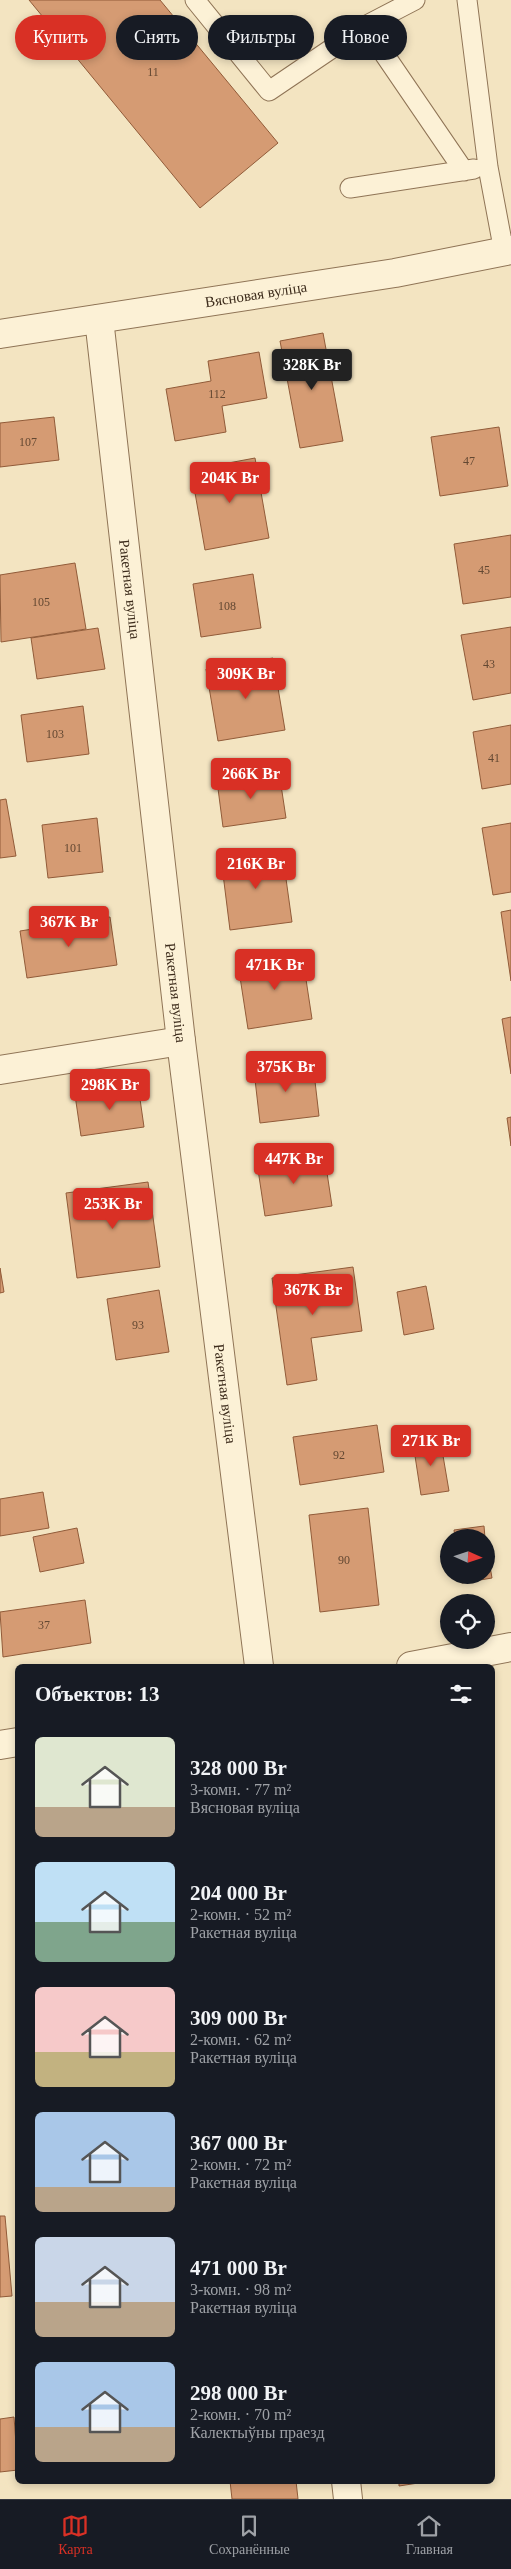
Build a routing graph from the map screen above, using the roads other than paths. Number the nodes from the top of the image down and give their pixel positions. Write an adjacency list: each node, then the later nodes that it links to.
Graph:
1 (195, 0): 5 (lane)
2 (415, 0): 4 (lane)
3 (467, 0): 7 (lane)
4 (386, 15)
5 (324, 54)
6 (388, 60): 8 (lane)
7 (488, 167): 8 (lane); 10 (lane)
8 (464, 171): 9 (lane)
9 (350, 188)
10 (508, 251): 11 (street, Вясновая вуліца)
11 (98, 318): 12 (street, Вясновая вуліца); 13 (street, Ракетная вуліца)
12 (0, 334)
13 (181, 1041): 14 (street); 16 (street, Ракетная вуліца)
14 (0, 1070)
15 (511, 1647): 17 (street)
16 (259, 1664)
17 (422, 1664)
18 (15, 1742): 19 (street)
19 (0, 1745)
20 (346, 2484): 21 (street)
21 (348, 2499)

